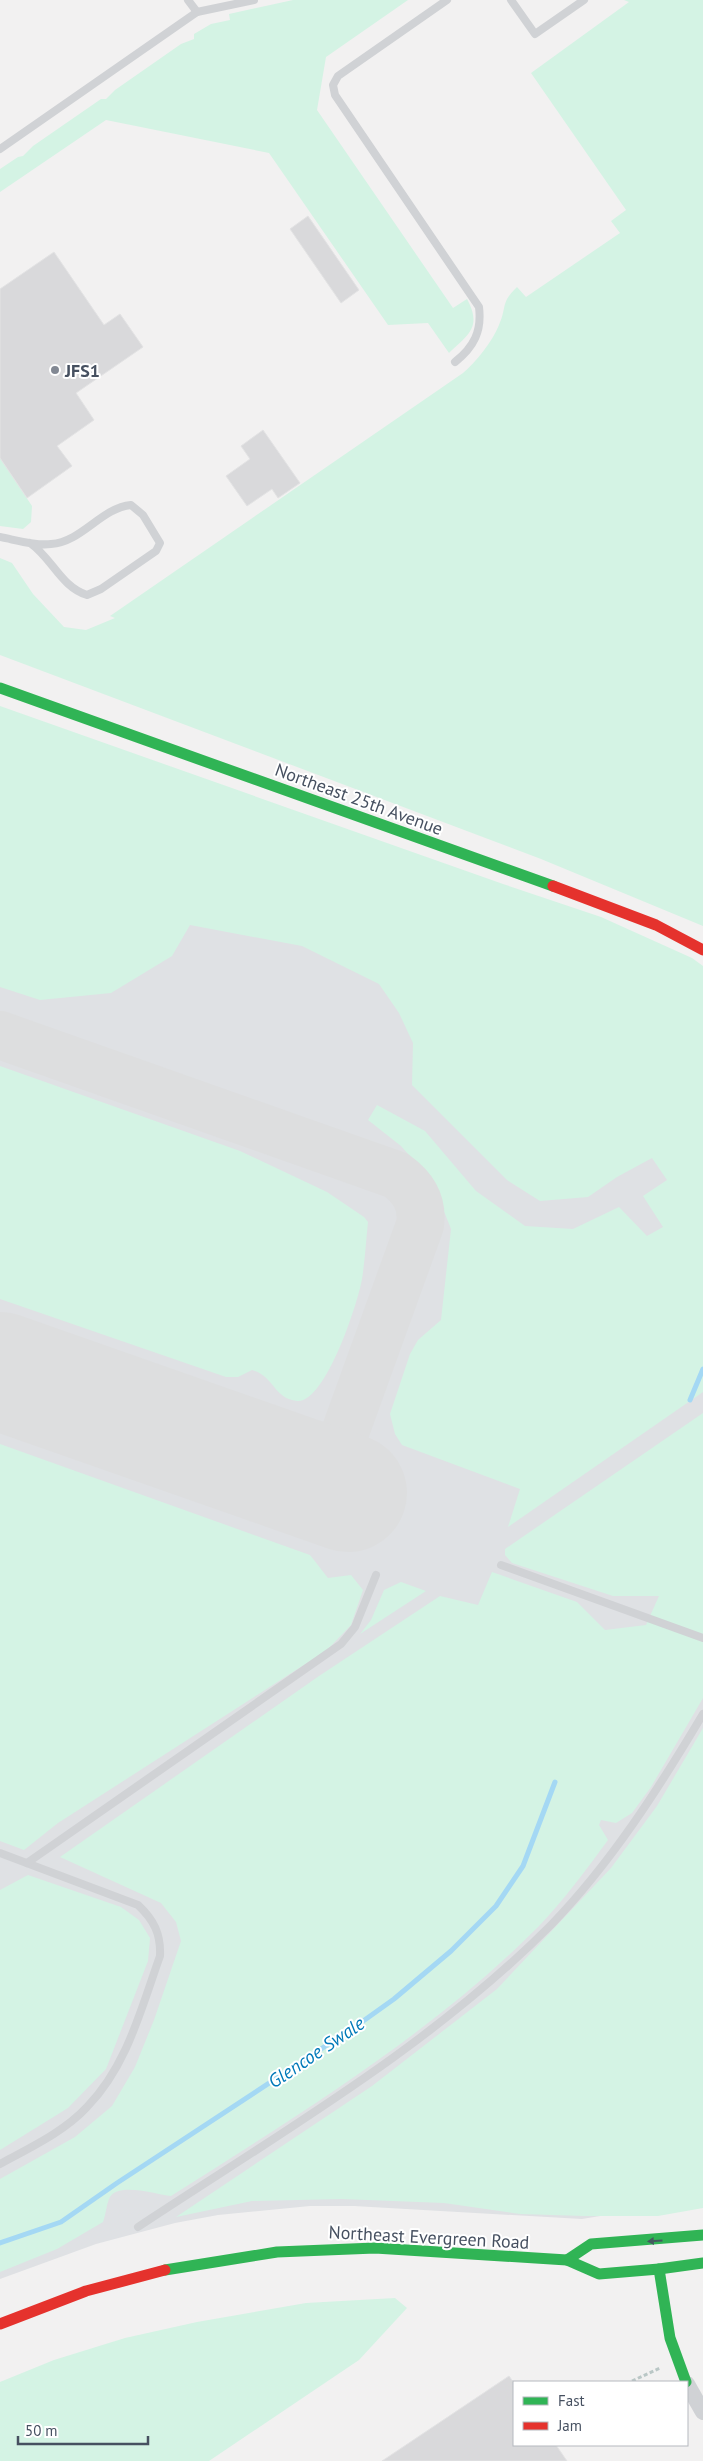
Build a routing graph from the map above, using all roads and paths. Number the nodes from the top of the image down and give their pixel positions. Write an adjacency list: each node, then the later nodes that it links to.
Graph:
1 (188, 0): 6 (lane)
2 (254, 0): 6 (lane)
3 (447, 0): 8 (lane)
4 (511, 0): 5 (lane)
5 (584, 0)
6 (196, 12): 7 (lane)
7 (0, 149)
8 (455, 362)
9 (0, 537): 10 (lane)
10 (30, 543): 10 (lane)
11 (0, 688): 12 (main road, Northeast 25th Avenue)
12 (703, 950)
13 (501, 1565): 15 (lane)
14 (376, 1575): 18 (lane)
15 (703, 1638)
16 (703, 1714): 20 (lane)
17 (0, 1853): 18 (lane)
18 (27, 1862): 19 (lane)
19 (0, 2164)
20 (138, 2227)
21 (703, 2235): 22 (main road, one-way to 22)
22 (567, 2260): 24 (main road, Northeast Evergreen Road); 25 (main road, Northeast Evergreen Road)
23 (703, 2263): 24 (main road, Northeast Evergreen Road)
24 (659, 2269): 26 (main road)
25 (0, 2324)
26 (677, 2360): 27 (path); 28 (main road)
27 (632, 2381)
28 (685, 2381)
29 (688, 2386): 30 (street)
30 (703, 2412)

